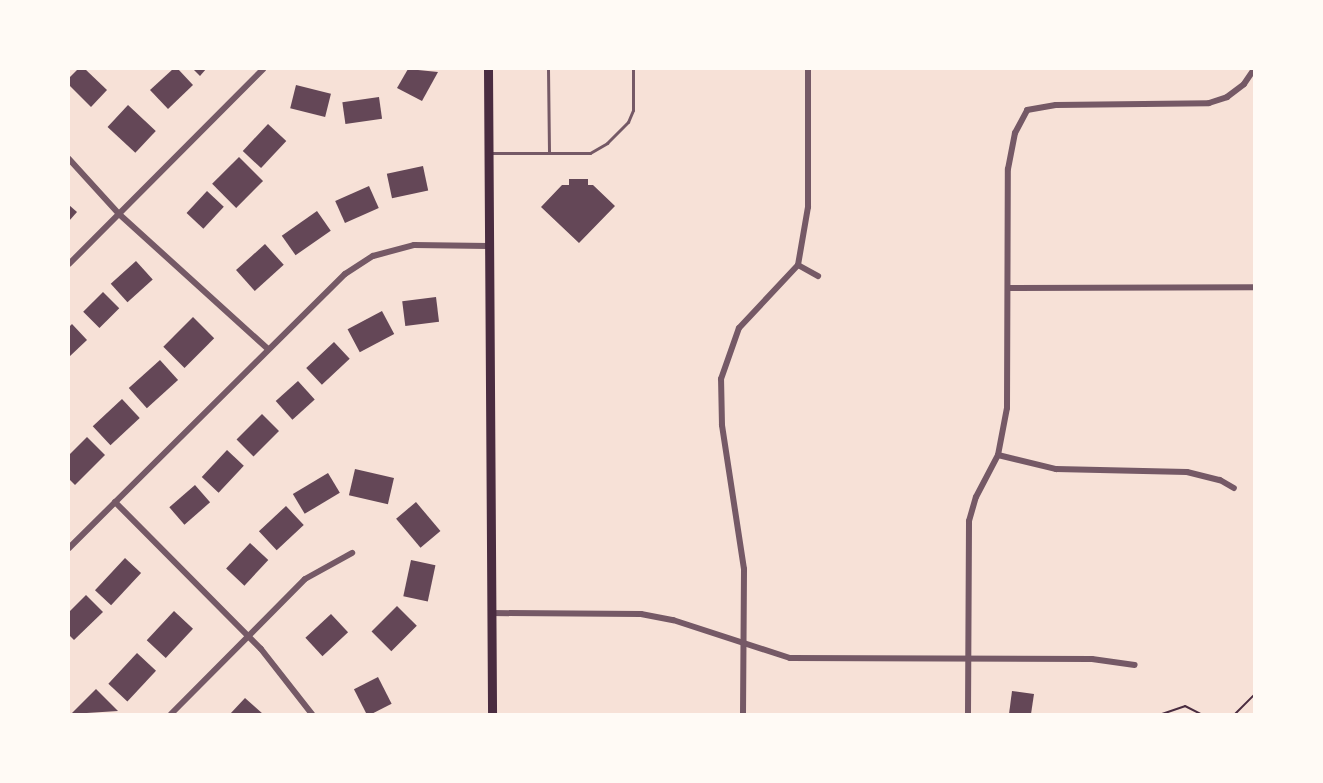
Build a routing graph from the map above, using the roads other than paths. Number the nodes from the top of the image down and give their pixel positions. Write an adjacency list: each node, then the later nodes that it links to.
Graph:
1 (263, 69): 10 (street)
2 (488, 69): 7 (main road)
3 (548, 69): 8 (lane)
4 (633, 69): 8 (lane)
5 (808, 69): 13 (street)
6 (1254, 69): 16 (street)
7 (488, 153): 8 (lane); 11 (main road)
8 (549, 153)
9 (69, 159): 10 (street)
10 (118, 214): 12 (street); 17 (street)
11 (488, 246): 17 (street); 23 (main road)
12 (69, 264)
13 (798, 265): 14 (street); 25 (street)
14 (818, 276)
15 (1254, 287): 16 (street)
16 (1008, 288): 18 (street)
17 (267, 348): 20 (street)
18 (998, 455): 19 (street); 26 (street)
19 (1234, 488)
20 (115, 502): 21 (street); 24 (street)
21 (69, 549)
22 (352, 553): 24 (street)
23 (491, 613): 25 (street); 30 (main road)
24 (248, 636): 28 (street); 29 (street)
25 (743, 645): 26 (street); 31 (street)
26 (968, 659): 27 (street); 32 (street)
27 (1134, 665)
28 (171, 714)
29 (312, 714)
30 (492, 714)
31 (743, 714)
32 (968, 714)

